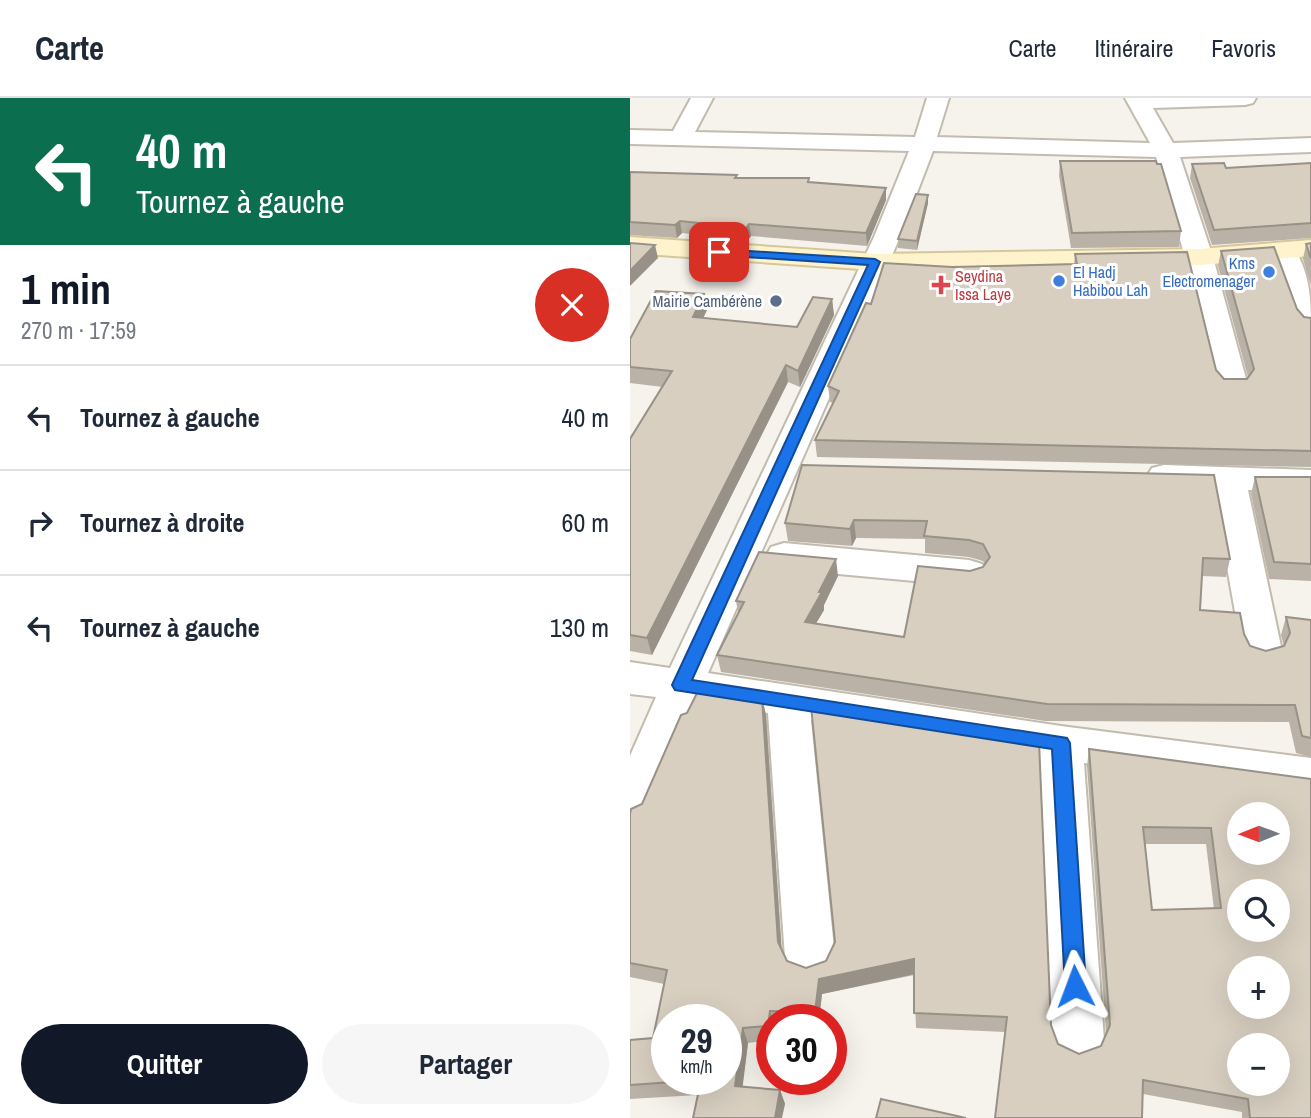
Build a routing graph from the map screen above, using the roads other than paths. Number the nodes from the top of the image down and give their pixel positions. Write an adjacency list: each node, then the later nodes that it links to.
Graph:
1 (702, 98): 6 (street)
2 (938, 98): 8 (street)
3 (1245, 98): 4 (street)
4 (1137, 100): 9 (street)
5 (630, 137): 6 (street)
6 (680, 139): 8 (street)
7 (1311, 145): 9 (street)
8 (925, 146): 9 (street); 14 (street)
9 (1166, 150): 13 (street)
10 (630, 245): 14 (main road)
11 (1311, 248): 12 (main road)
12 (1283, 251): 13 (main road); 15 (street)
13 (1199, 257): 14 (main road); 16 (street)
14 (875, 262): 17 (street)
15 (1311, 324)
16 (1232, 386)
17 (780, 469): 18 (street); 22 (street)
18 (821, 470)
19 (1133, 476): 20 (street)
20 (1228, 478): 21 (street); 24 (street)
21 (1311, 481)
22 (743, 552): 23 (street); 26 (street)
23 (969, 573)
24 (1262, 651)
25 (630, 678): 26 (street)
26 (681, 685): 27 (street); 30 (street)
27 (788, 700): 28 (street); 31 (street)
28 (1061, 743): 29 (street); 32 (street)
29 (1311, 776)
30 (630, 807)
31 (810, 958)
32 (1078, 1040)

